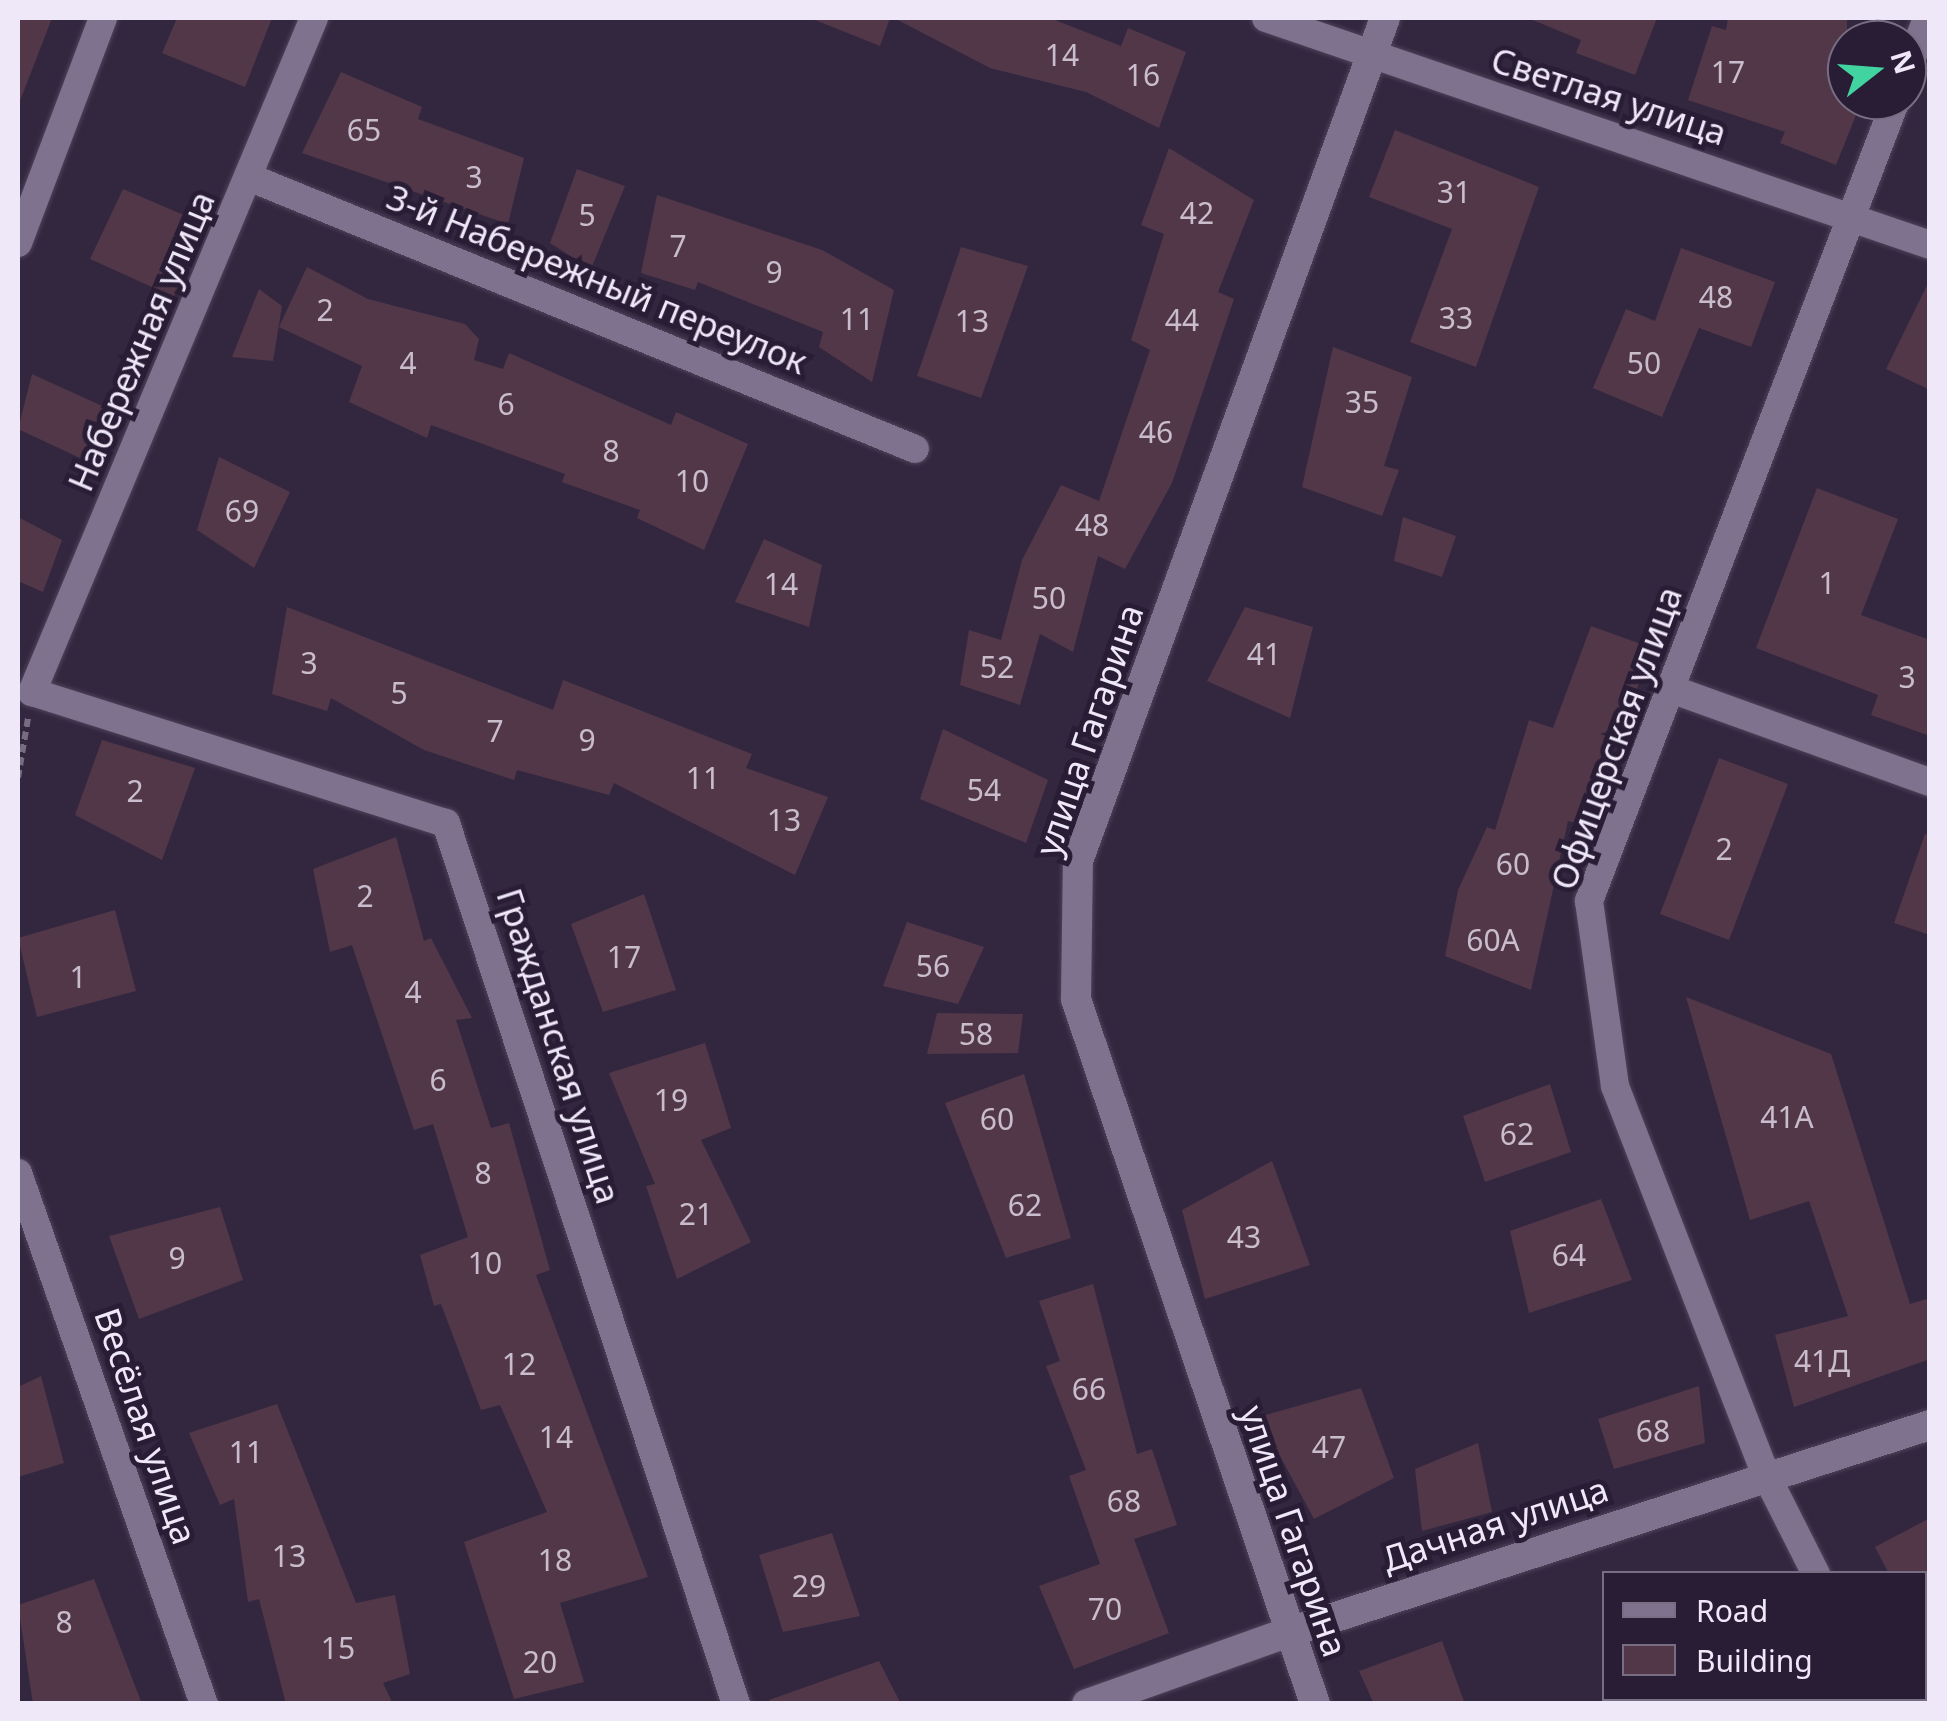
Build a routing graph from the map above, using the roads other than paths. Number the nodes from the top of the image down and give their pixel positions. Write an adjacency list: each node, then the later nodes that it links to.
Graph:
1 (103, 18): 9 (street)
2 (314, 18): 7 (street, Набережная улица)
3 (1266, 18): 5 (street, Светлая улица)
4 (1385, 18): 5 (main road, улица Гагарина)
5 (1370, 57): 8 (street, Светлая улица); 19 (main road, улица Гагарина)
6 (1888, 120): 8 (street, Офицерская улица)
7 (251, 178): 11 (street, 3-й Набережный переулок); 13 (street, Набережная улица)
8 (1852, 216): 10 (street, Светлая улица); 12 (street, Офицерская улица)
9 (18, 243)
10 (1930, 245)
11 (915, 450)
12 (1670, 688): 14 (street); 17 (street, Офицерская улица)
13 (32, 692): 21 (street, Гражданская улица)
14 (1930, 782)
15 (18, 1172): 20 (street, Весёлая улица)
16 (1930, 1425): 17 (main road, Дачная улица)
17 (1765, 1473): 18 (street, Офицерская улица); 19 (main road, Дачная улица)
18 (1814, 1571)
19 (1286, 1632): 22 (main road, Дачная улица); 23 (main road, улица Гагарина)
20 (204, 1704)
21 (736, 1704)
22 (1087, 1704)
23 (1316, 1704)

